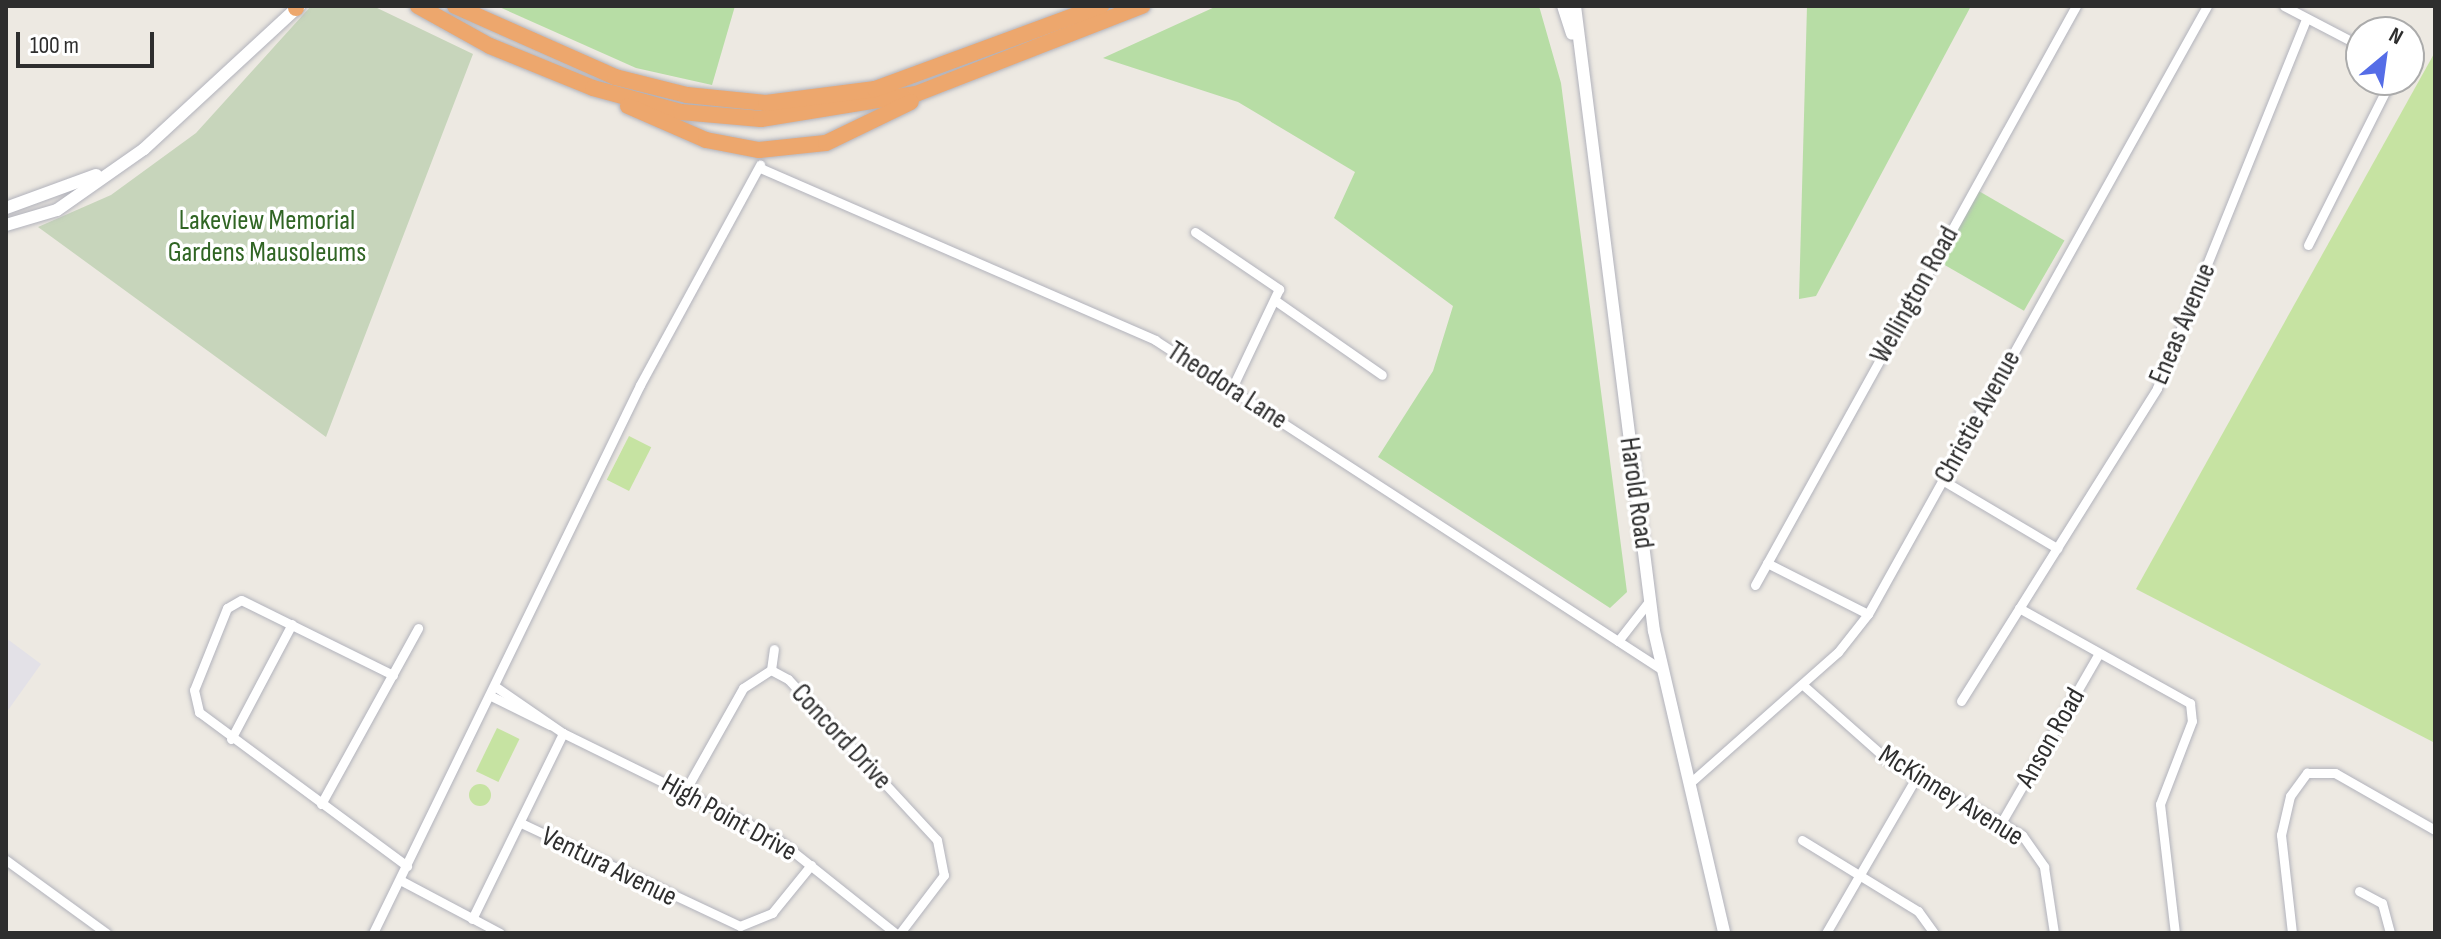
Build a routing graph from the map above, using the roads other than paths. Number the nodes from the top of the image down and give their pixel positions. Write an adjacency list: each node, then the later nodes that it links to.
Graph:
1 (418, 6): 14 (highway)
2 (455, 6): 3 (highway)
3 (1101, 6)
4 (1142, 6): 15 (highway)
5 (1563, 6): 13 (main road, Harold Road)
6 (1575, 6): 13 (main road, Harold Road)
7 (2076, 6): 32 (street, Wellington Road)
8 (2207, 6): 30 (street, Christie Avenue)
9 (2284, 6): 11 (street)
10 (297, 7): 19 (main road)
11 (2306, 19): 12 (street); 31 (street, Eneas Avenue)
12 (2345, 38)
13 (1576, 48): 34 (main road, Harold Road)
14 (593, 88): 15 (highway); 17 (highway)
15 (933, 88): 17 (highway)
16 (2383, 96): 26 (street)
17 (759, 150): 18 (street)
18 (760, 168): 29 (street, Theodora Lane); 46 (street)
19 (100, 174): 20 (main road); 22 (main road)
20 (53, 186): 21 (main road); 22 (main road)
21 (9, 206): 23 (main road)
22 (57, 210): 23 (main road)
23 (25, 224): 24 (main road)
24 (6, 225)
25 (1195, 232): 27 (street)
26 (2308, 245)
27 (1276, 301): 28 (street); 29 (street)
28 (1382, 375)
29 (1232, 388): 39 (street, Theodora Lane)
30 (1942, 480): 31 (street); 36 (street, Christie Avenue)
31 (2057, 548): 35 (street, Eneas Avenue)
32 (1767, 563): 33 (street, Wellington Road); 36 (street)
33 (1755, 585)
34 (1650, 600): 39 (street); 42 (main road, Harold Road)
35 (2019, 608): 41 (street); 47 (street, Eneas Avenue)
36 (1868, 614): 45 (street, Christie Avenue)
37 (292, 624): 44 (street); 49 (street); 49 (street)
38 (418, 628): 44 (street)
39 (1618, 641): 42 (street, Theodora Lane)
40 (774, 649): 43 (street)
41 (2099, 653): 55 (street, Anson Road); 73 (street)
42 (1661, 669): 51 (main road, Harold Road)
43 (771, 670): 52 (street, Concord Drive); 68 (street, Concord Drive)
44 (393, 675): 53 (street)
45 (1803, 685): 50 (street, McKinney Avenue); 51 (street, Christie Avenue)
46 (493, 692): 48 (street, High Point Drive); 60 (street)
47 (1961, 701)
48 (563, 733): 52 (street, High Point Drive); 54 (street)
49 (231, 739): 53 (street)
50 (1917, 776): 55 (street, McKinney Avenue); 61 (street)
51 (1691, 782): 69 (main road, Harold Road)
52 (685, 791): 59 (street, High Point Drive)
53 (321, 804): 60 (street)
54 (521, 823): 59 (street, Ventura Avenue); 64 (street)
55 (2001, 823): 72 (street, McKinney Avenue)
56 (2435, 830): 74 (street)
57 (1802, 840): 61 (street)
58 (6, 860): 65 (street)
59 (811, 865): 68 (street, High Point Drive)
60 (407, 866): 62 (street)
61 (1859, 874): 70 (street); 71 (street)
62 (400, 880): 64 (street); 66 (street)
63 (2359, 891): 75 (street)
64 (472, 919): 67 (street)
65 (106, 933)
66 (373, 933)
67 (500, 933)
68 (898, 933)
69 (1724, 933)
70 (1826, 933)
71 (1934, 933)
72 (2054, 933)
73 (2175, 933)
74 (2292, 933)
75 (2390, 933)

